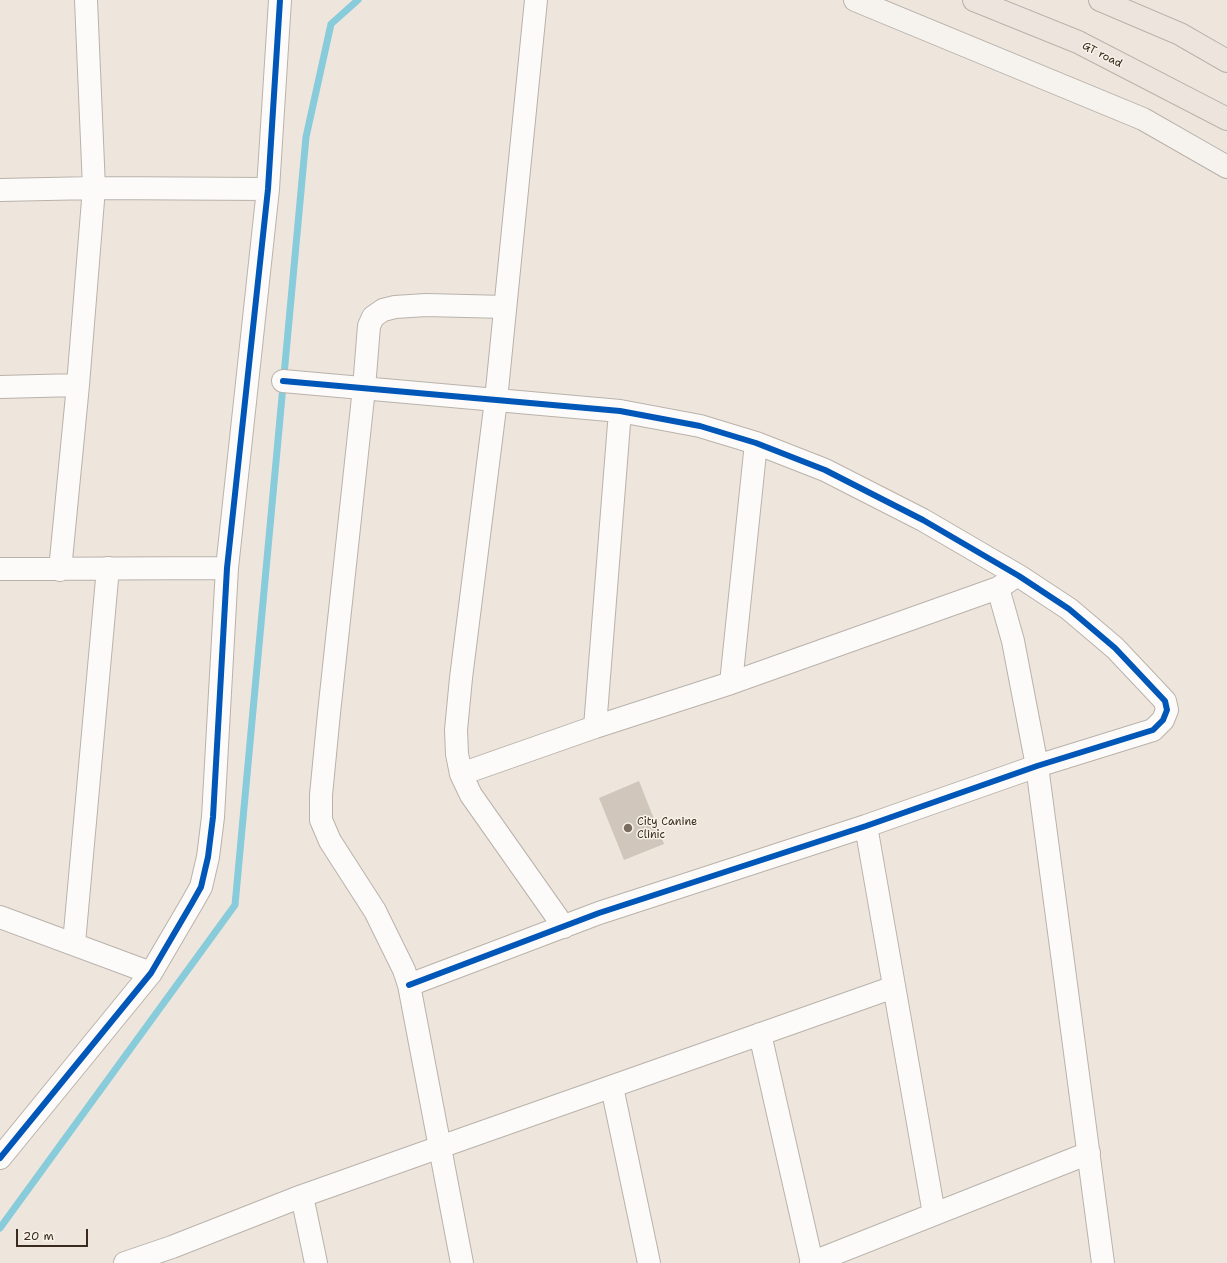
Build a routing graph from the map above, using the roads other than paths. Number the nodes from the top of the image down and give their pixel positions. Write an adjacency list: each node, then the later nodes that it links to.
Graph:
1 (86, 0): 10 (street)
2 (280, 0): 11 (street)
3 (536, 0): 13 (street)
4 (855, 0): 9 (main road)
5 (974, 0): 8 (highway, GT road)
6 (1100, 0): 7 (highway)
7 (1227, 61)
8 (1227, 120)
9 (1227, 166)
10 (94, 188): 11 (street); 12 (street); 15 (street)
11 (268, 189): 22 (street)
12 (0, 190)
13 (505, 307): 17 (street); 18 (street)
14 (283, 381): 17 (street)
15 (78, 385): 16 (street); 24 (street)
16 (0, 387)
17 (364, 388): 18 (street); 36 (street)
18 (496, 400): 19 (street); 30 (street)
19 (620, 411): 20 (street); 28 (street)
20 (756, 443): 25 (street); 27 (street)
21 (108, 568): 22 (street); 24 (street); 34 (street)
22 (227, 568): 35 (street)
23 (0, 569): 24 (street)
24 (60, 570)
25 (1019, 576): 26 (street); 29 (street)
26 (998, 588): 27 (street); 29 (street)
27 (730, 683): 28 (street)
28 (595, 727): 30 (street)
29 (1036, 766): 31 (street); 41 (street)
30 (461, 774): 33 (street)
31 (866, 826): 33 (street); 37 (street)
32 (0, 917): 34 (street)
33 (564, 927): 36 (street)
34 (74, 944): 35 (street)
35 (151, 973): 42 (street)
36 (410, 985): 40 (street)
37 (894, 987): 38 (street); 44 (street)
38 (760, 1034): 39 (street); 50 (street)
39 (612, 1087): 40 (street); 49 (street)
40 (440, 1147): 43 (street); 48 (street)
41 (1089, 1153): 44 (street); 51 (street)
42 (0, 1158)
43 (302, 1196): 45 (street); 47 (street)
44 (934, 1214): 50 (street)
45 (173, 1255): 46 (street)
46 (125, 1263)
47 (316, 1263)
48 (462, 1263)
49 (649, 1263)
50 (811, 1263)
51 (1103, 1263)

